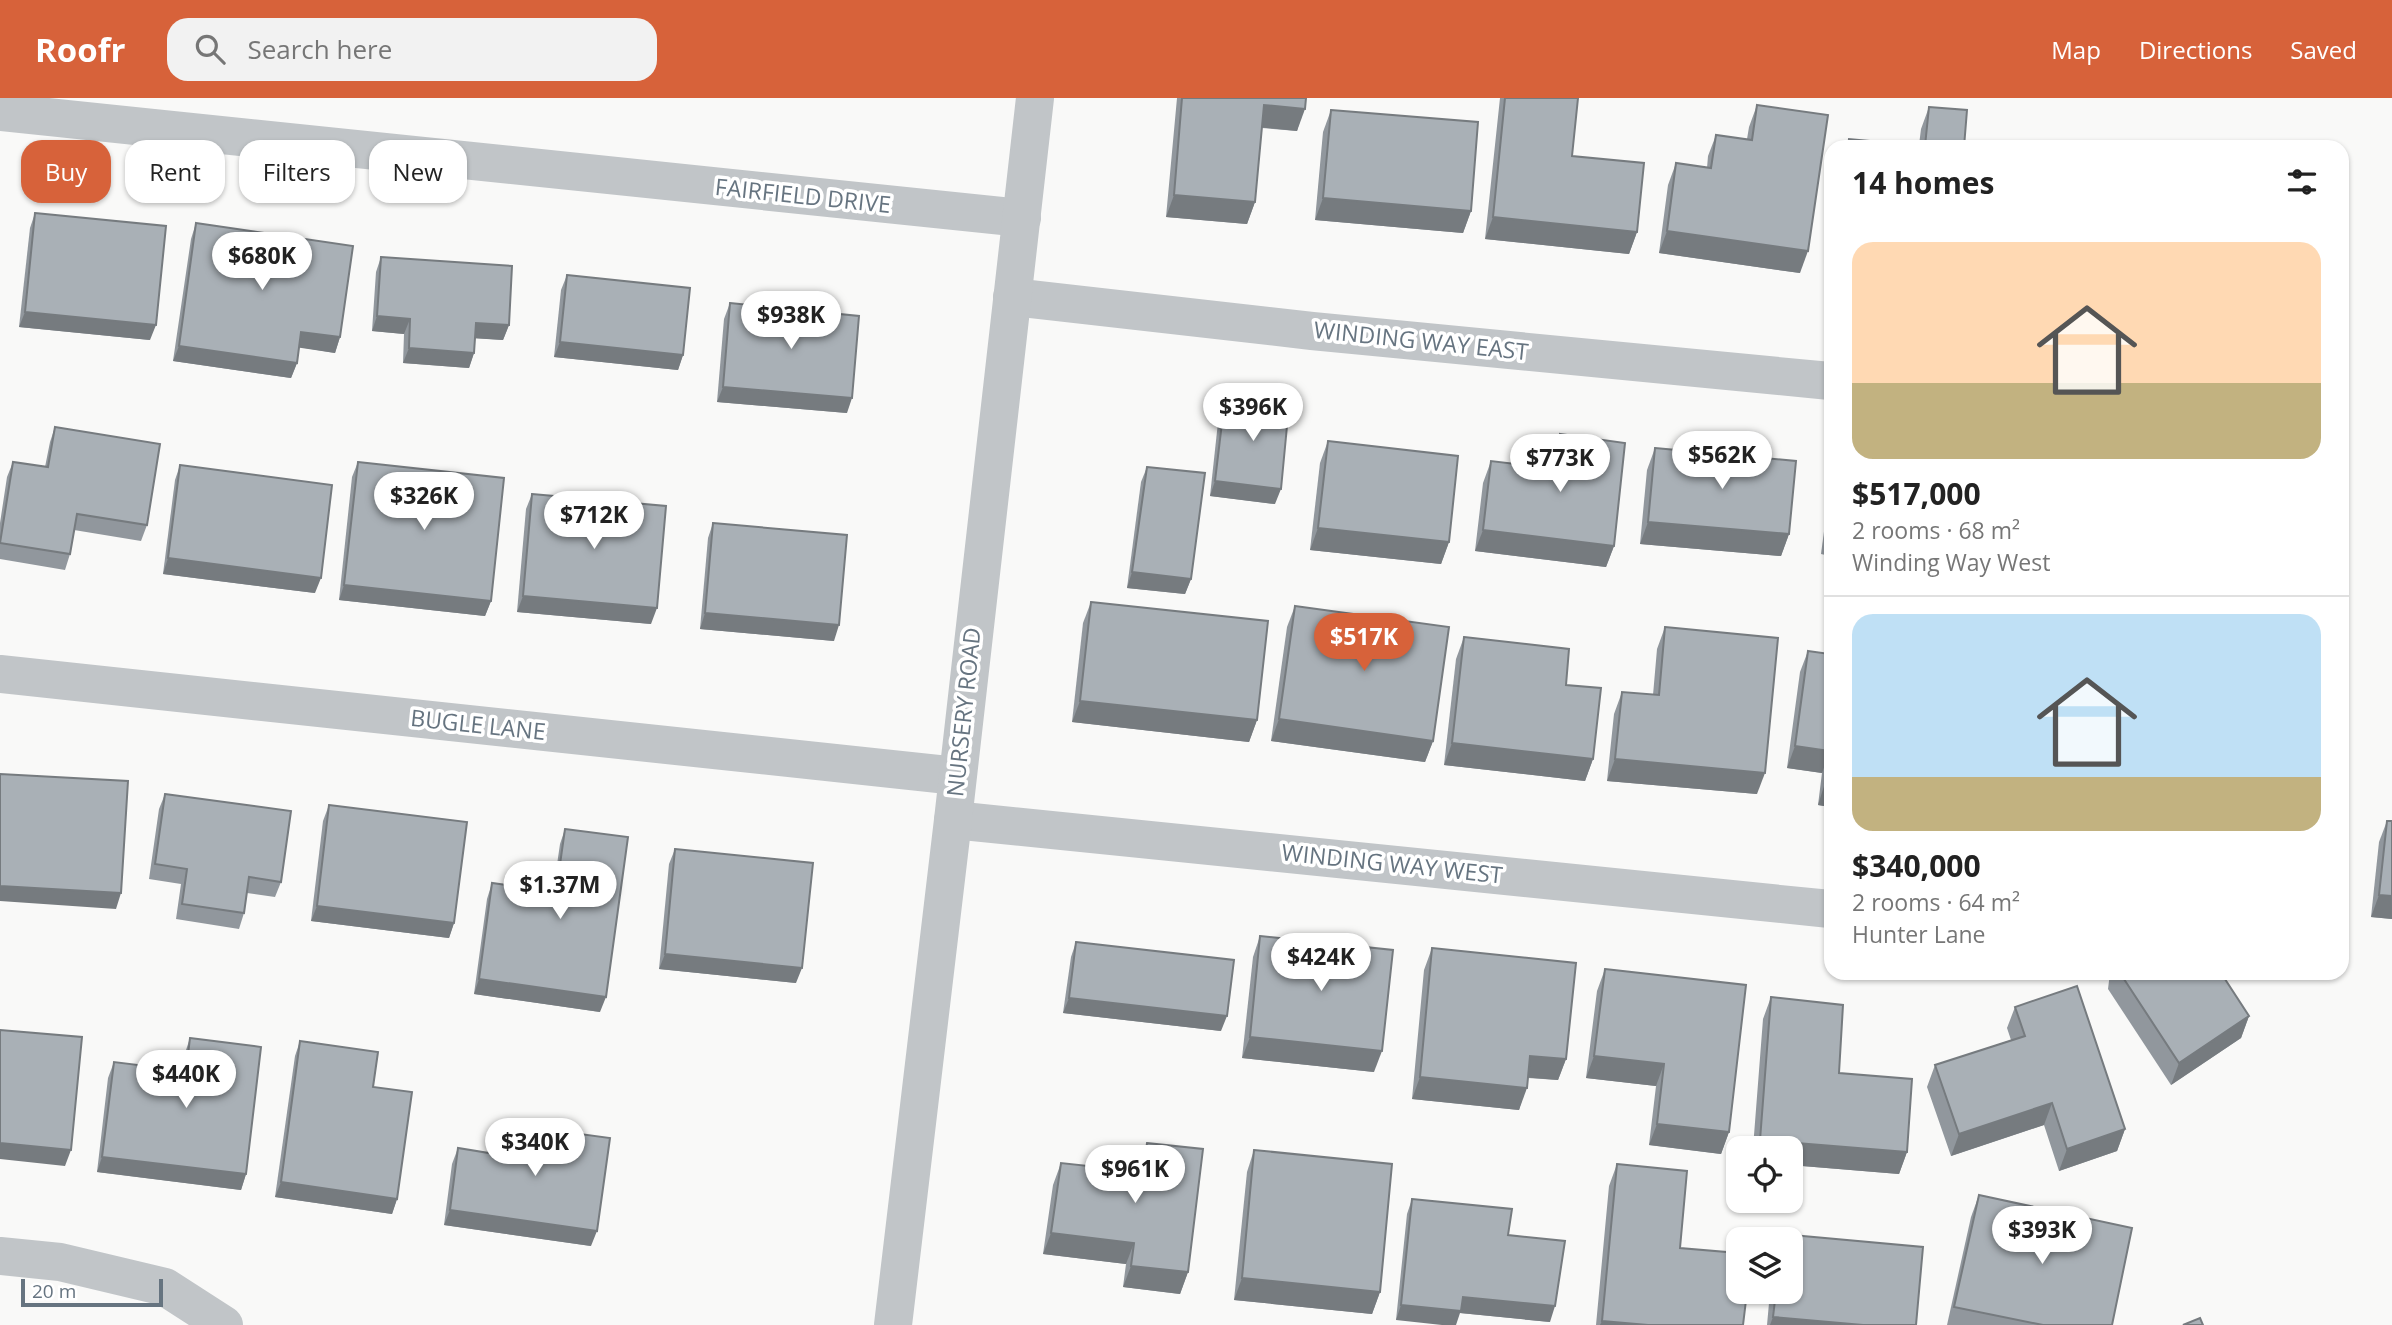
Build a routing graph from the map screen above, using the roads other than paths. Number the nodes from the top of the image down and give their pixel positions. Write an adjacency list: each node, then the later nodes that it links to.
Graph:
1 (1035, 98): 3 (street, NURSERY ROAD)
2 (0, 112): 3 (street, FAIRFIELD DRIVE)
3 (1021, 218): 4 (street, NURSERY ROAD)
4 (1012, 297): 5 (street, WINDING WAY EAST); 7 (street, NURSERY ROAD)
5 (1824, 380)
6 (0, 674): 7 (street, BUGLE LANE)
7 (957, 776): 8 (street, NURSERY ROAD)
8 (953, 820): 9 (street, WINDING WAY WEST); 12 (street, NURSERY ROAD)
9 (1824, 908)
10 (0, 1256): 11 (street)
11 (224, 1325)
12 (892, 1325)

